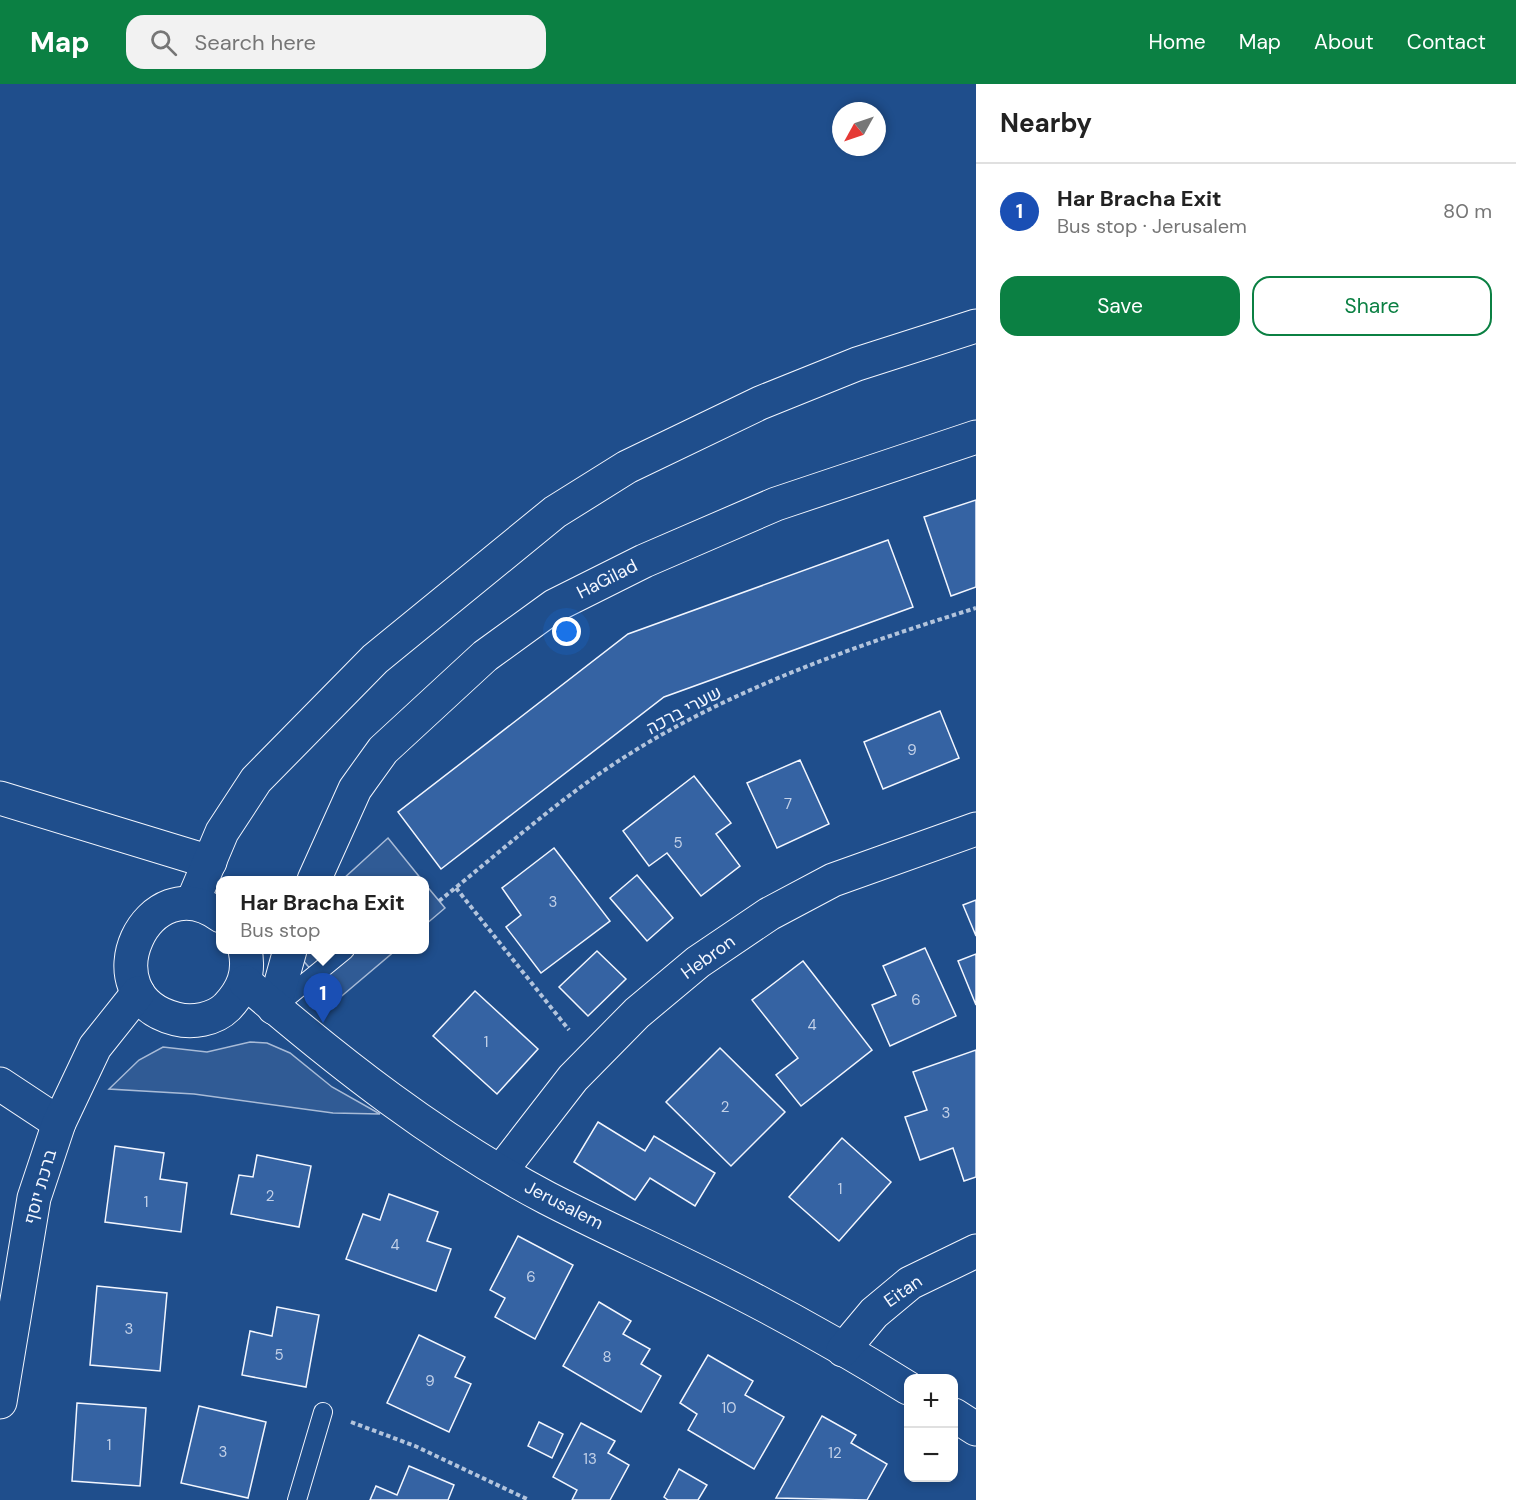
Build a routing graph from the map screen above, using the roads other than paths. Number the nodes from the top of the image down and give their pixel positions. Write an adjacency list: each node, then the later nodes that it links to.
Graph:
1 (976, 326): 5 (street)
2 (976, 437): 6 (street, HaGilad)
3 (0, 798): 5 (street)
4 (976, 829): 16 (street, Hebron)
5 (210, 862): 7 (street)
6 (316, 876)
7 (206, 910): 12 (street)
8 (246, 954): 11 (street)
9 (289, 954): 13 (street)
10 (340, 954): 13 (lane)
11 (244, 982): 12 (street); 13 (street, Jerusalem)
12 (138, 993): 15 (street, ברכת יוסף)
13 (274, 1008): 16 (street, Jerusalem)
14 (0, 1084): 15 (street)
15 (59, 1123): 20 (street, ברכת יוסף)
16 (501, 1171): 18 (street, Jerusalem)
17 (976, 1251): 18 (street, Eitan)
18 (843, 1350): 19 (street, Jerusalem)
19 (904, 1385)
20 (0, 1402)
21 (323, 1412): 24 (lane)
22 (958, 1418): 23 (street)
23 (976, 1429)
24 (297, 1500)

